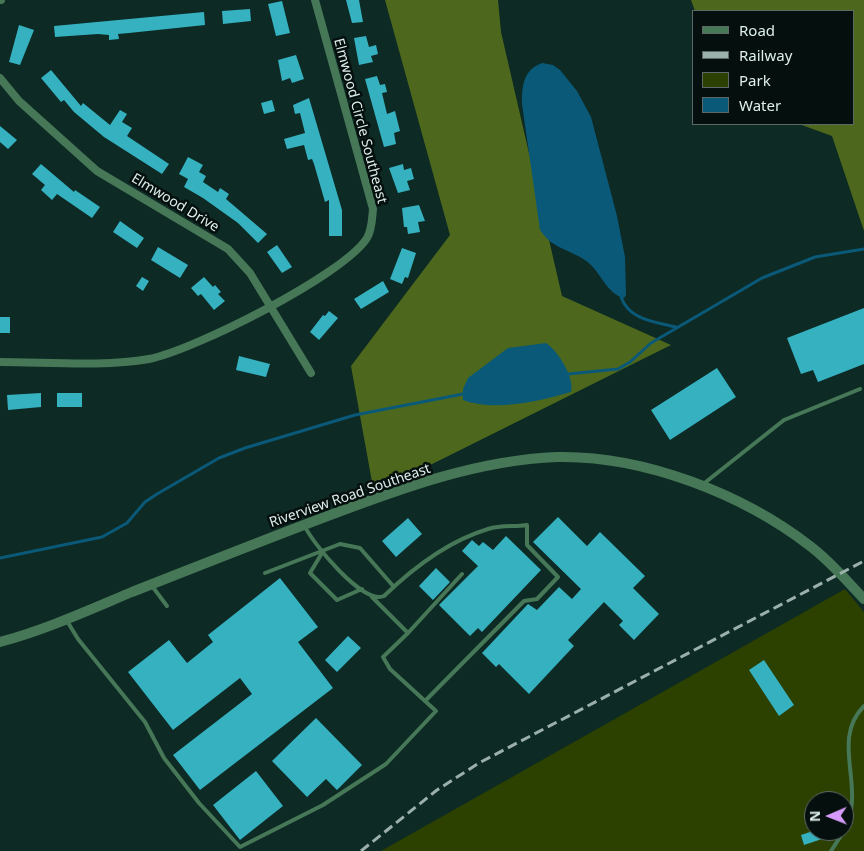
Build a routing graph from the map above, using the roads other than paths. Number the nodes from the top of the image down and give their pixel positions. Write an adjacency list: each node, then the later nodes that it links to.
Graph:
1 (315, 0): 3 (street, Elmwood Circle Southeast)
2 (0, 78): 3 (street, Elmwood Drive)
3 (270, 306): 4 (street, Elmwood Circle Southeast); 5 (street, Elmwood Drive)
4 (0, 362)
5 (311, 373)
6 (860, 389): 7 (lane)
7 (700, 486): 8 (street, Riverview Road Southeast); 16 (street, Riverview Road Southeast)
8 (304, 525): 9 (lane); 12 (street, Riverview Road Southeast)
9 (322, 553): 10 (lane); 13 (lane); 14 (lane); 14 (lane)
10 (265, 573)
11 (462, 574): 19 (lane)
12 (151, 585): 17 (lane); 18 (street, Riverview Road Southeast)
13 (394, 587): 15 (lane); 21 (lane)
14 (362, 589): 15 (lane)
15 (371, 596): 19 (lane)
16 (864, 599)
17 (167, 606)
18 (67, 618): 20 (street, Riverview Road Southeast); 21 (lane)
19 (408, 633): 21 (lane)
20 (0, 642)
21 (426, 701)
22 (864, 706): 23 (lane)
23 (851, 791)

